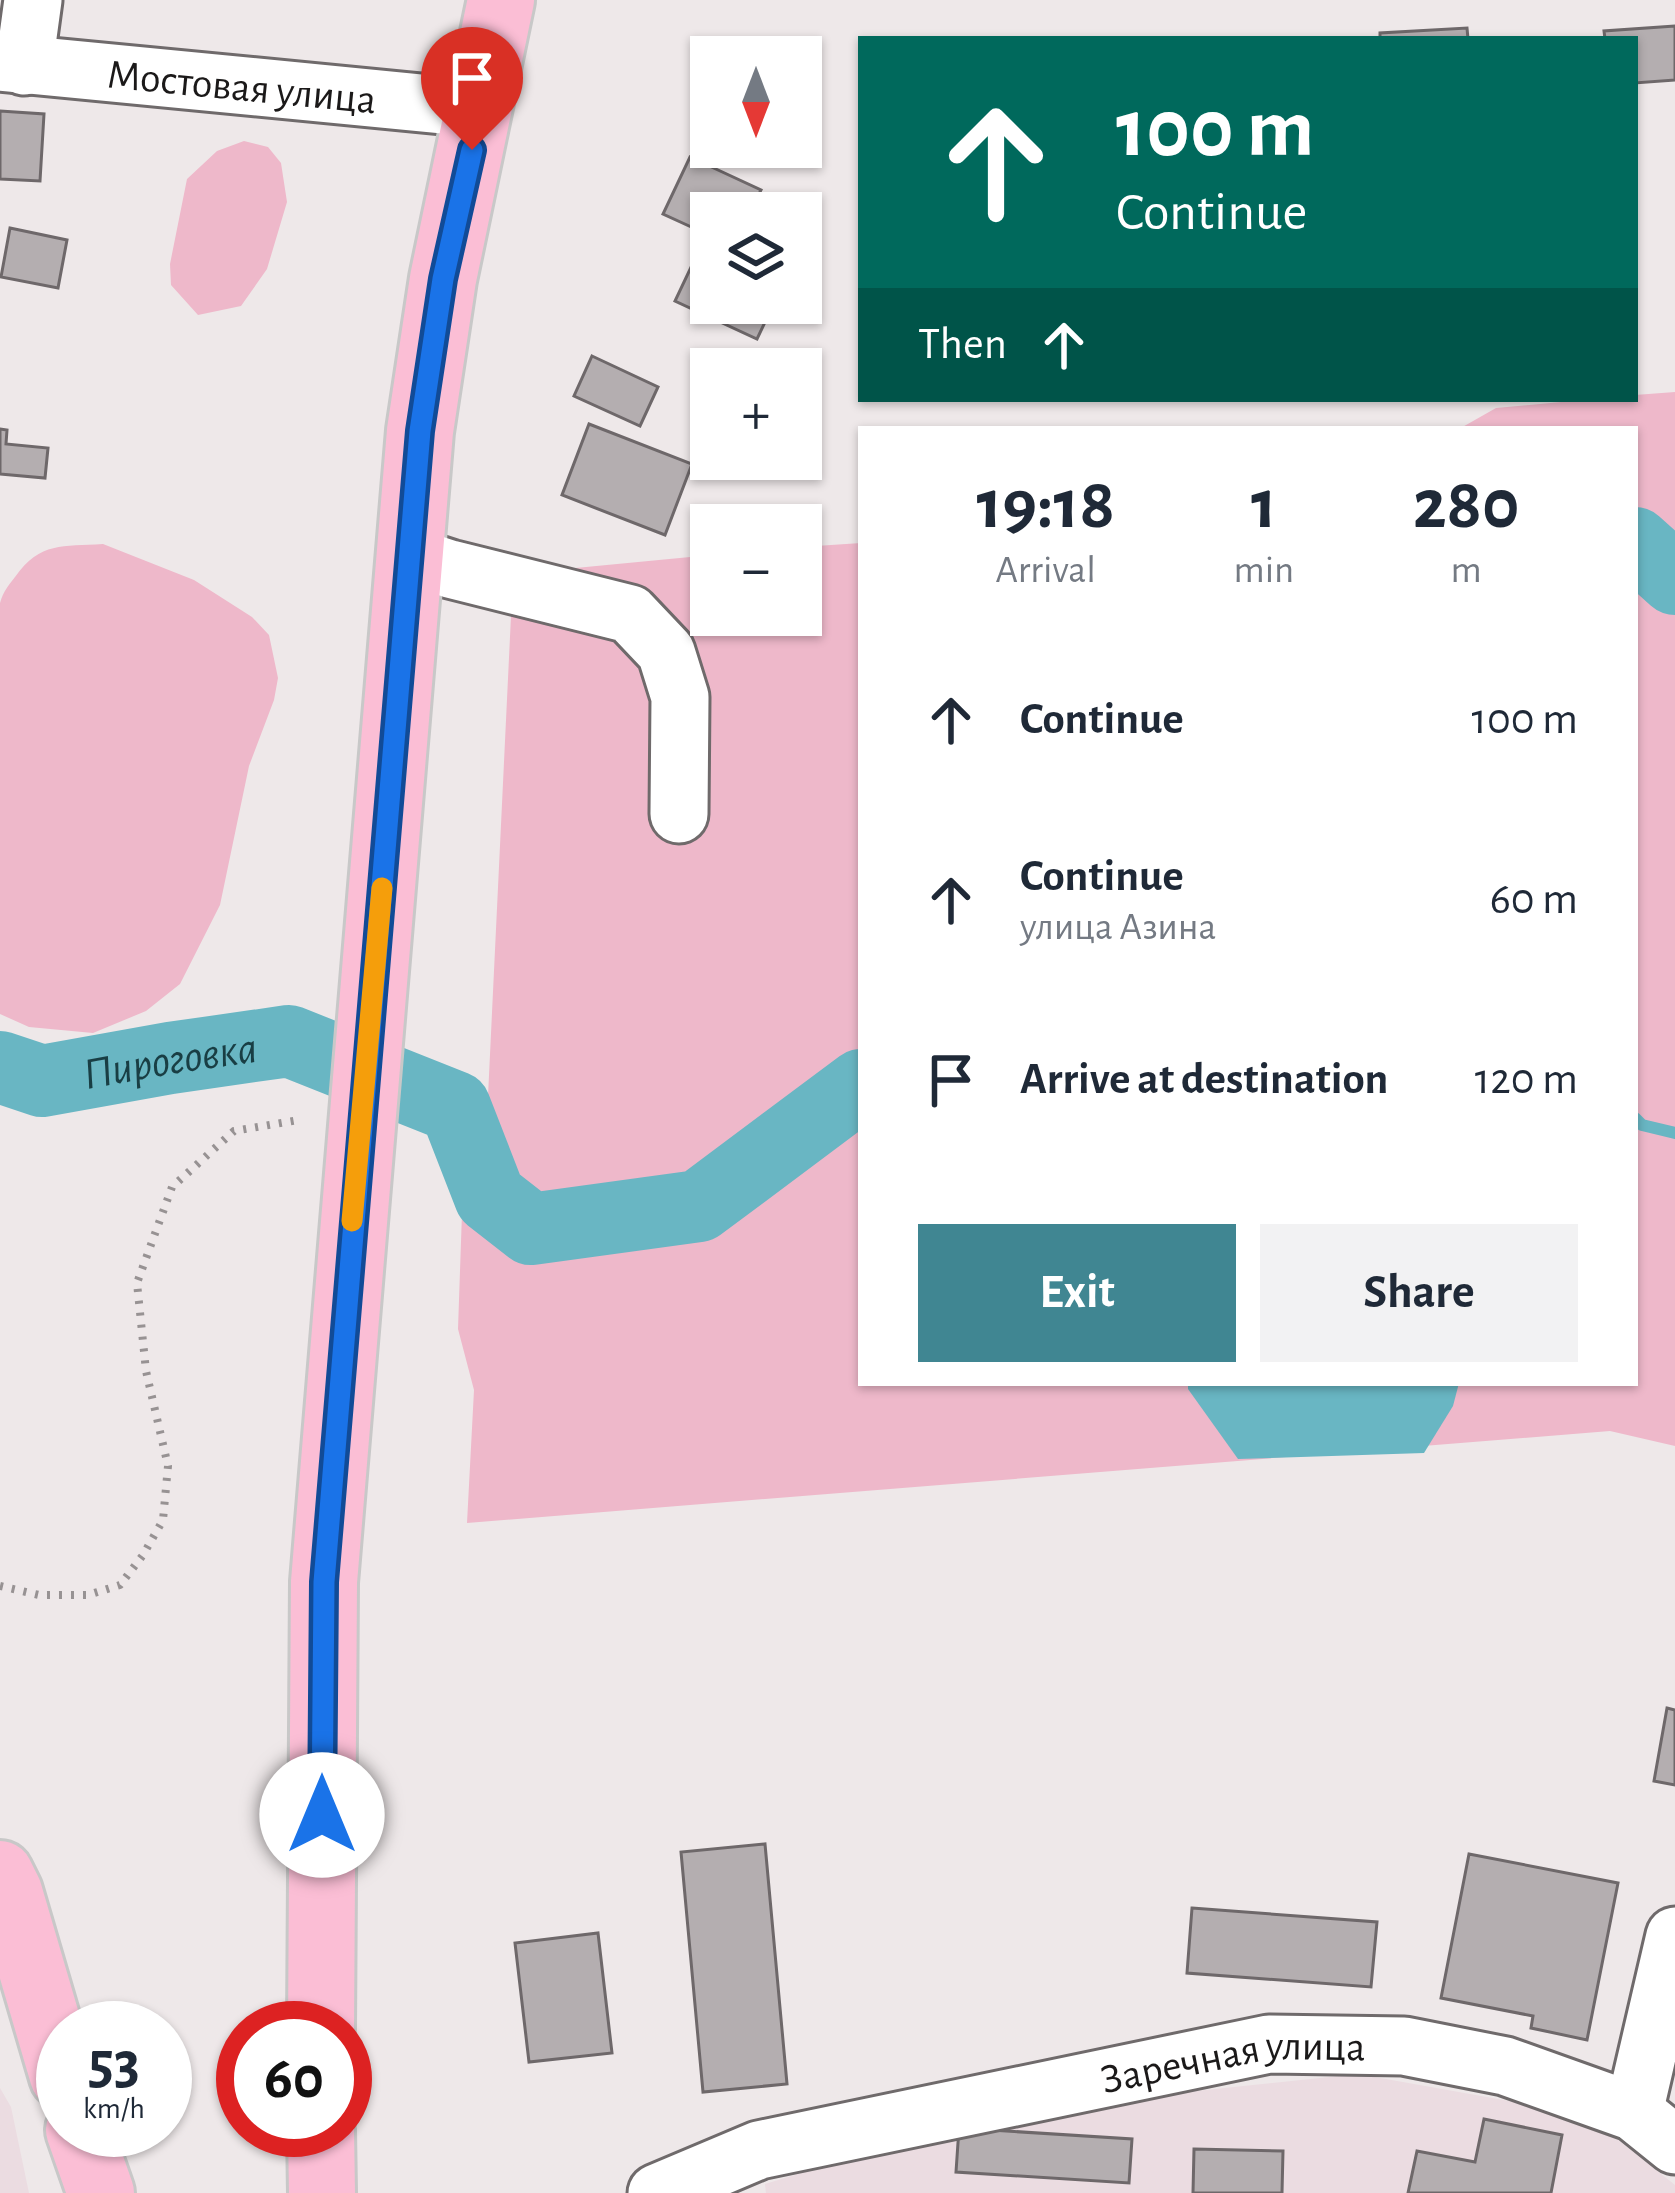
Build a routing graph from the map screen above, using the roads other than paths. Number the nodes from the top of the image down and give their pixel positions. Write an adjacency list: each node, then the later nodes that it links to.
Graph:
1 (33, 0): 3 (street)
2 (501, 0): 4 (main road)
3 (12, 64): 4 (street, Мостовая улица)
4 (481, 107): 5 (main road)
5 (410, 556): 6 (street); 10 (main road)
6 (679, 814)
7 (0, 1874): 9 (main road)
8 (1675, 1936): 11 (street, Заречная улица)
9 (41, 2001)
10 (321, 2001)
11 (1655, 2128): 16 (street, Заречная улица)
12 (88, 2157): 14 (main road)
13 (321, 2157): 15 (main road)
14 (100, 2193)
15 (322, 2193)
16 (657, 2193)

